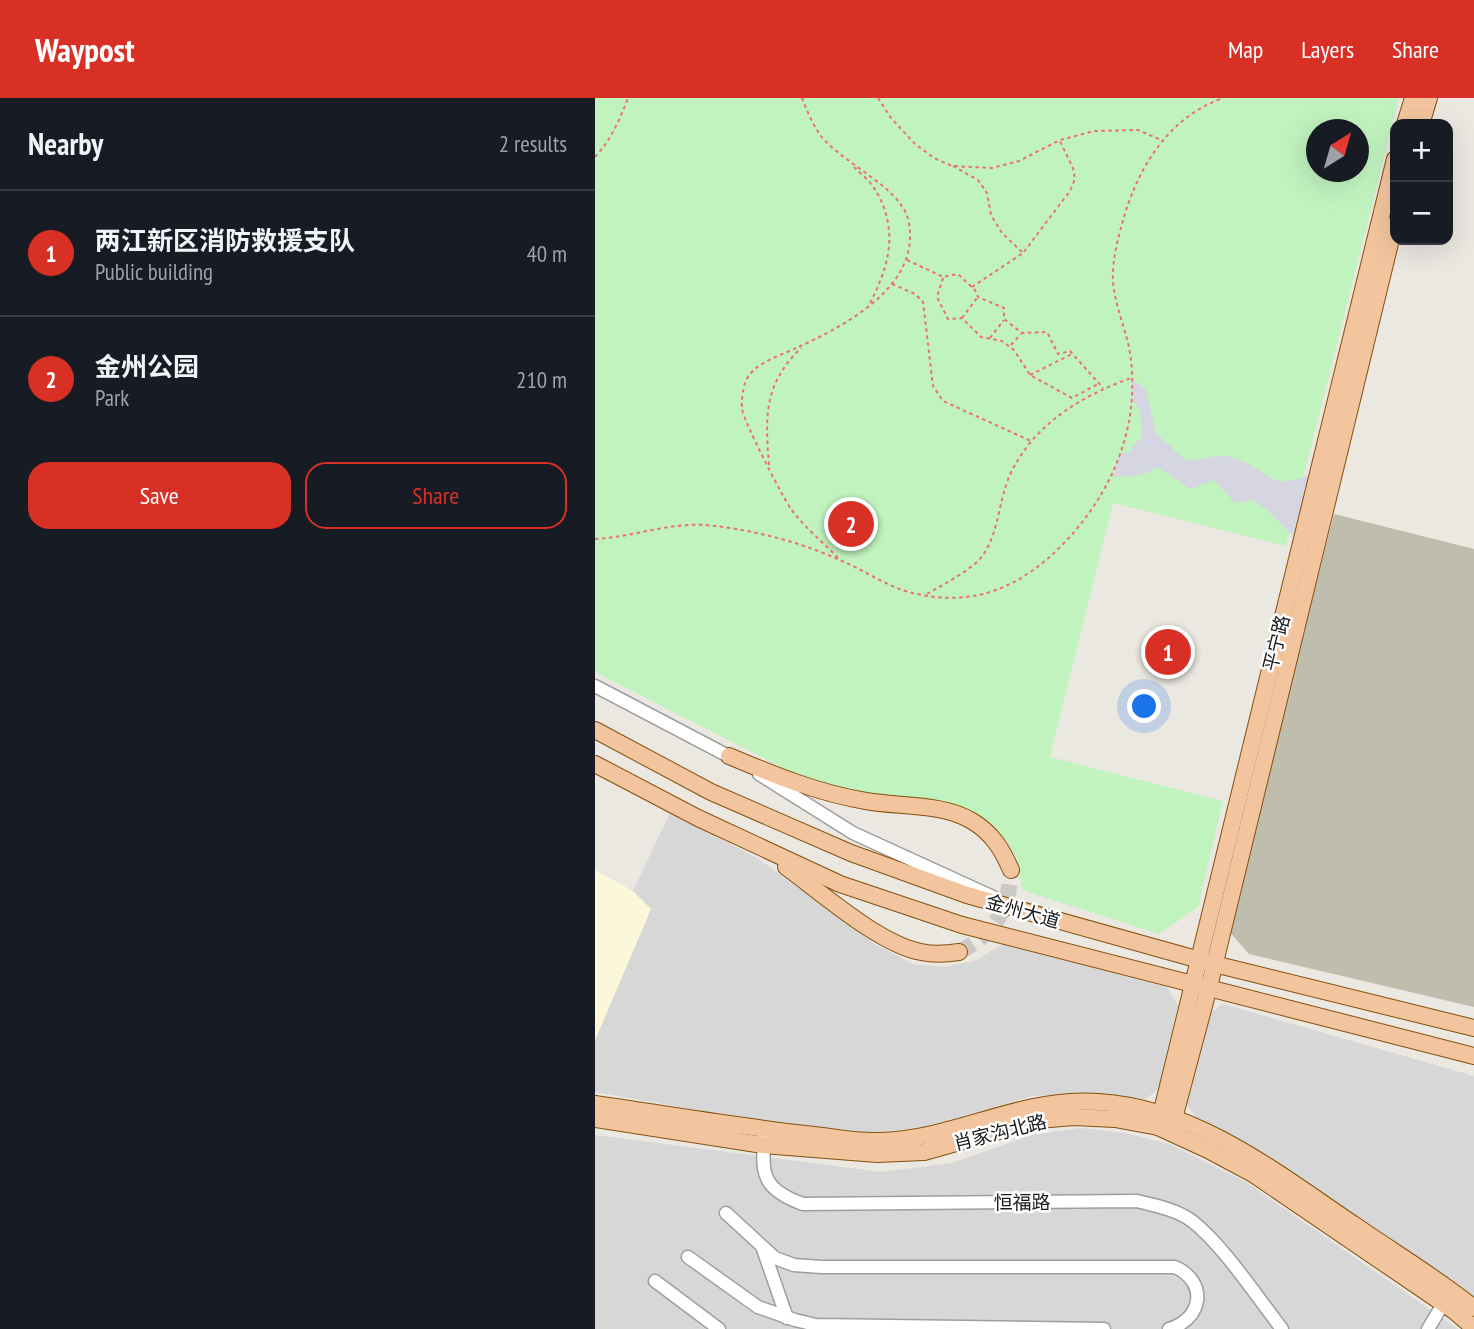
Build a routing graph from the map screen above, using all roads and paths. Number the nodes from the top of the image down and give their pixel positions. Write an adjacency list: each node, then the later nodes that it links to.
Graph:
1 (628, 98): 11 (path)
2 (802, 98): 12 (path)
3 (878, 98): 13 (path)
4 (1223, 98): 10 (path)
5 (1413, 98): 7 (main road)
6 (1429, 98): 8 (main road)
7 (1407, 119)
8 (1423, 119)
9 (1060, 140): 10 (path); 13 (path); 16 (path)
10 (1162, 140): 31 (path)
11 (595, 157)
12 (848, 161): 17 (path); 22 (path)
13 (952, 166): 16 (path)
14 (1390, 180): 47 (main road, 平宁路)
15 (1390, 243): 47 (main road, 平宁路)
16 (1023, 253): 20 (path)
17 (906, 260): 18 (path); 19 (path)
18 (943, 277): 20 (path); 23 (path)
19 (891, 284): 22 (path); 34 (path)
20 (972, 287): 21 (path)
21 (978, 297): 23 (path); 24 (path)
22 (866, 310): 27 (path)
23 (962, 318): 26 (path)
24 (1004, 319): 25 (path); 26 (path)
25 (1022, 333): 28 (path); 29 (path)
26 (989, 339): 28 (path)
27 (804, 345): 35 (path); 35 (path)
28 (1009, 346): 30 (path)
29 (1073, 354): 30 (path); 32 (path)
30 (1030, 375): 32 (path)
31 (1132, 377): 33 (path); 38 (path)
32 (1099, 383): 33 (path)
33 (1103, 388): 34 (path)
34 (1031, 441): 38 (path)
35 (770, 467): 37 (path)
36 (595, 540): 37 (path)
37 (840, 559): 38 (path)
38 (925, 594)
39 (595, 686): 41 (street)
40 (595, 730): 45 (main road, 金州大道)
41 (729, 756): 44 (main road); 45 (street)
42 (595, 764): 43 (main road, 金州大道)
43 (759, 846): 46 (main road); 48 (main road, 金州大道)
44 (1011, 870)
45 (1028, 912): 47 (main road, 金州大道)
46 (959, 952)
47 (1206, 962): 48 (main road, 平宁路); 49 (main road, 金州大道)
48 (1202, 985): 50 (main road, 金州大道); 53 (main road, 平宁路)
49 (1474, 1028)
50 (1474, 1056)
51 (595, 1104): 54 (main road, 肖家沟北路)
52 (595, 1119): 54 (main road, 肖家沟北路)
53 (1166, 1122): 54 (main road, 肖家沟北路); 59 (main road, 肖家沟北路); 60 (main road, 肖家沟北路)
54 (764, 1137): 66 (street, 恒福路)
55 (726, 1213): 56 (street)
56 (762, 1245): 61 (street); 65 (street)
57 (688, 1257): 61 (street)
58 (655, 1281): 63 (street)
59 (1443, 1304): 62 (main road, 肖家沟北路); 67 (street)
60 (1474, 1308)
61 (787, 1318): 64 (street)
62 (1474, 1328)
63 (719, 1329)
64 (1104, 1329)
65 (1169, 1329)
66 (1282, 1329)
67 (1428, 1329)

